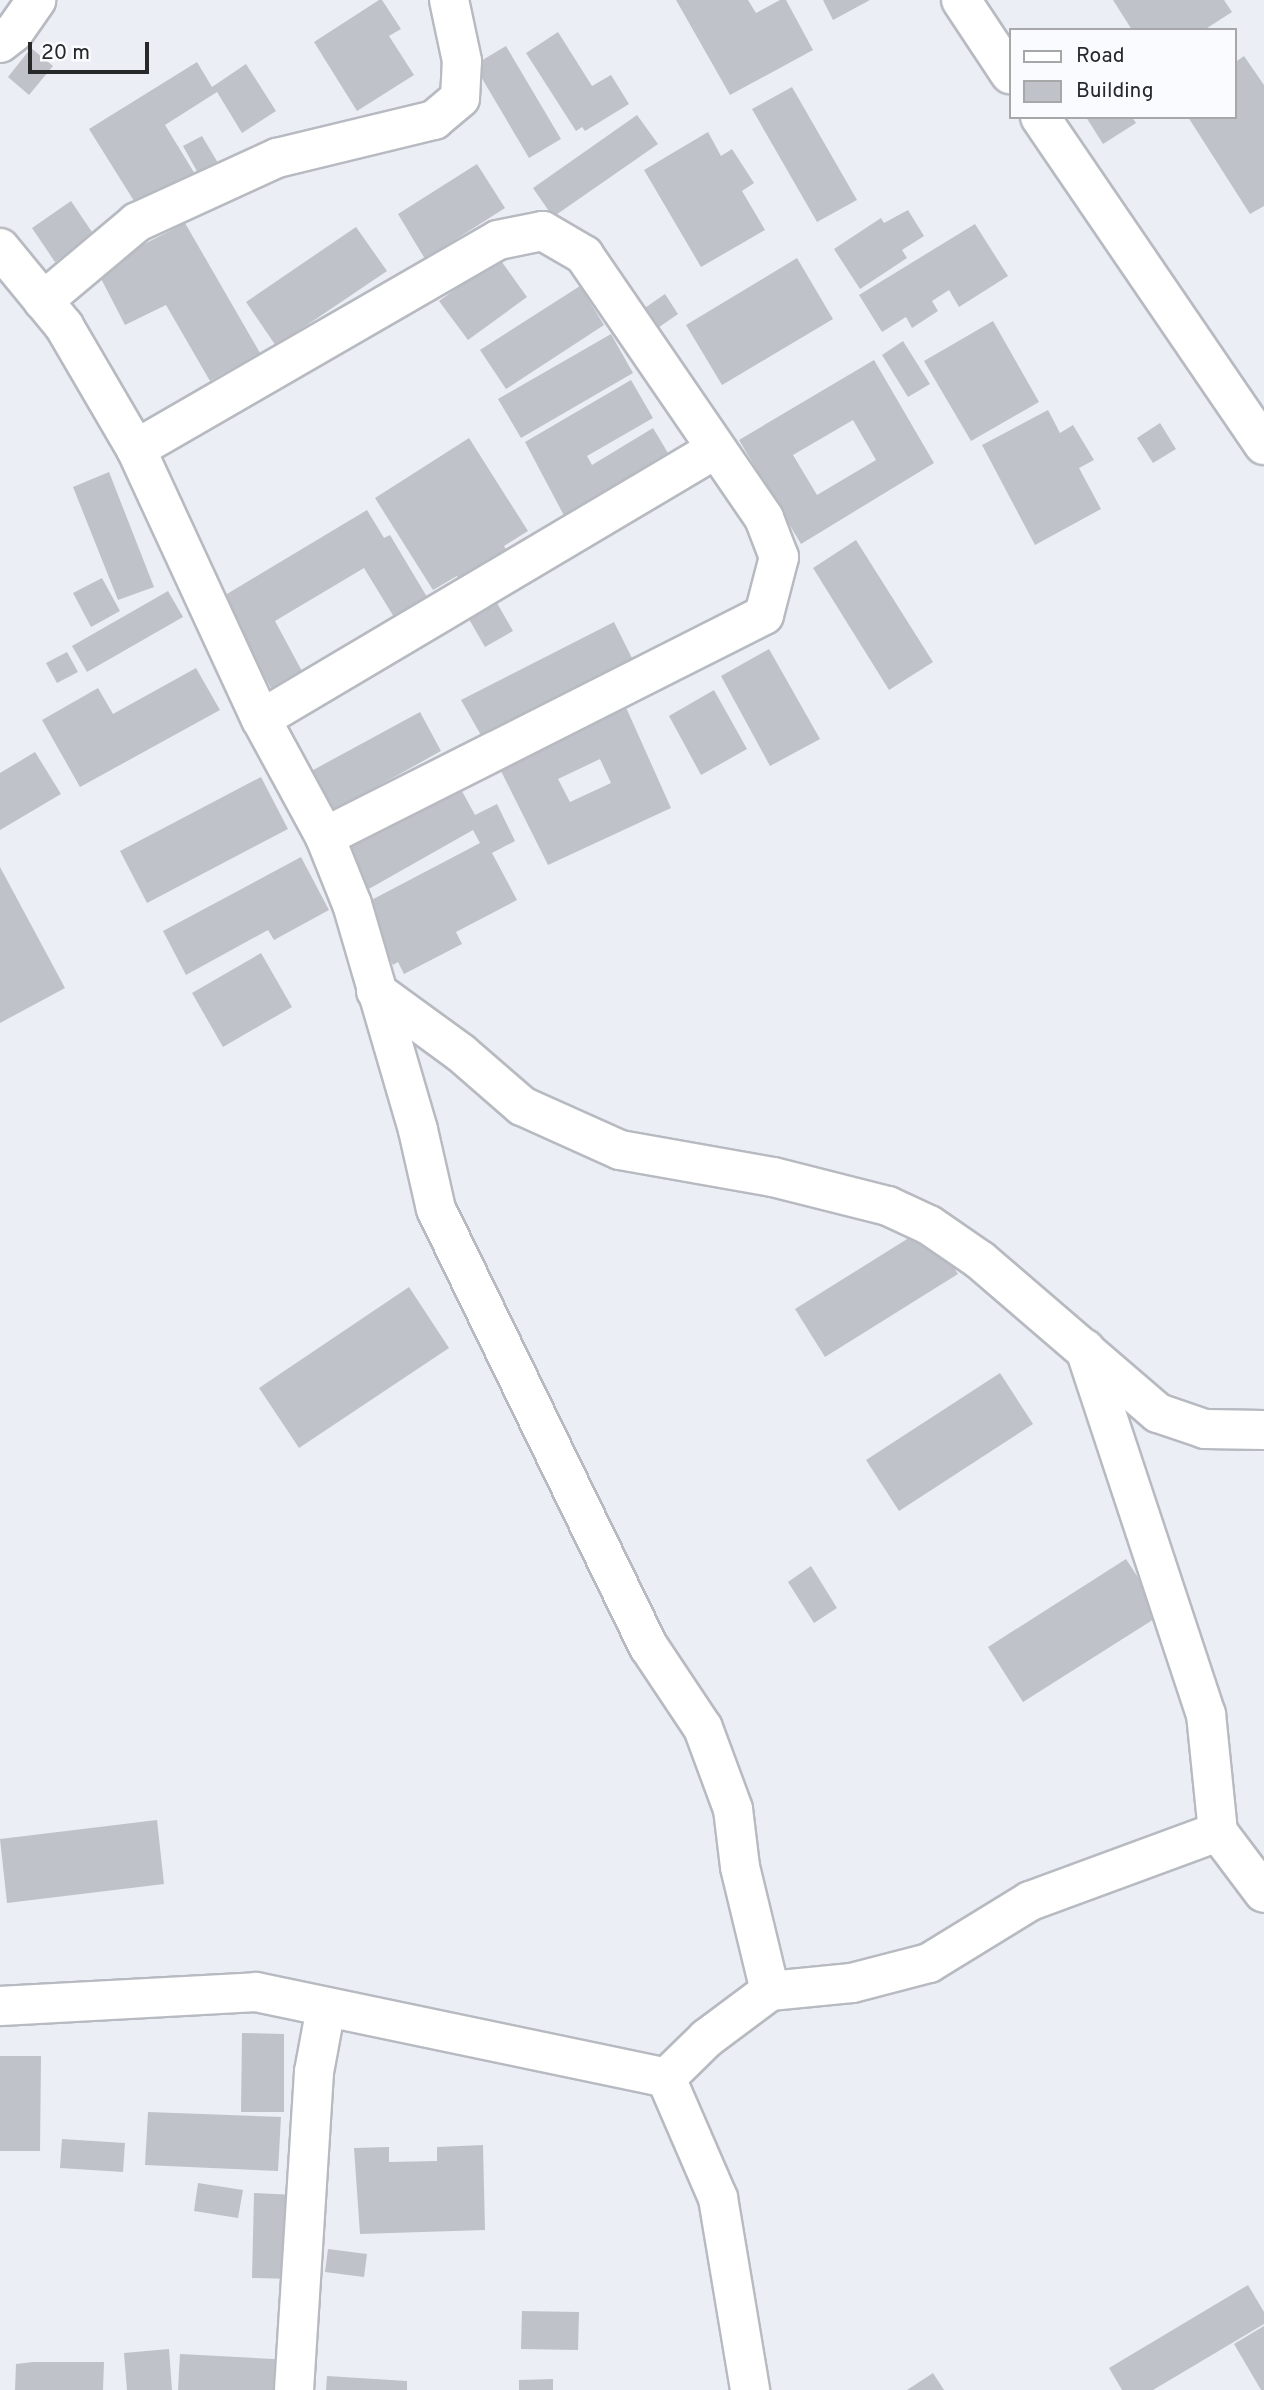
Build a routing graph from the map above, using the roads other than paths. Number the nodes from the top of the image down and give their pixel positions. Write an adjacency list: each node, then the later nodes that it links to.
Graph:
1 (36, 0): 4 (street)
2 (449, 0): 8 (street)
3 (961, 0): 5 (street)
4 (0, 43)
5 (1009, 72)
6 (1041, 119): 9 (street)
7 (0, 248): 8 (street)
8 (43, 301): 10 (street)
9 (1264, 445)
10 (136, 449): 11 (street); 12 (street)
11 (716, 449): 12 (street); 13 (street)
12 (261, 719): 13 (street)
13 (325, 837): 14 (street)
14 (376, 991): 15 (street); 19 (street)
15 (1085, 1349): 16 (street); 17 (street)
16 (1264, 1430)
17 (1218, 1832): 18 (street); 19 (street)
18 (1264, 1894)
19 (770, 1992): 22 (street)
20 (0, 2006): 21 (street)
21 (326, 2007): 22 (street); 23 (street)
22 (666, 2078): 24 (street)
23 (294, 2390)
24 (750, 2390)

